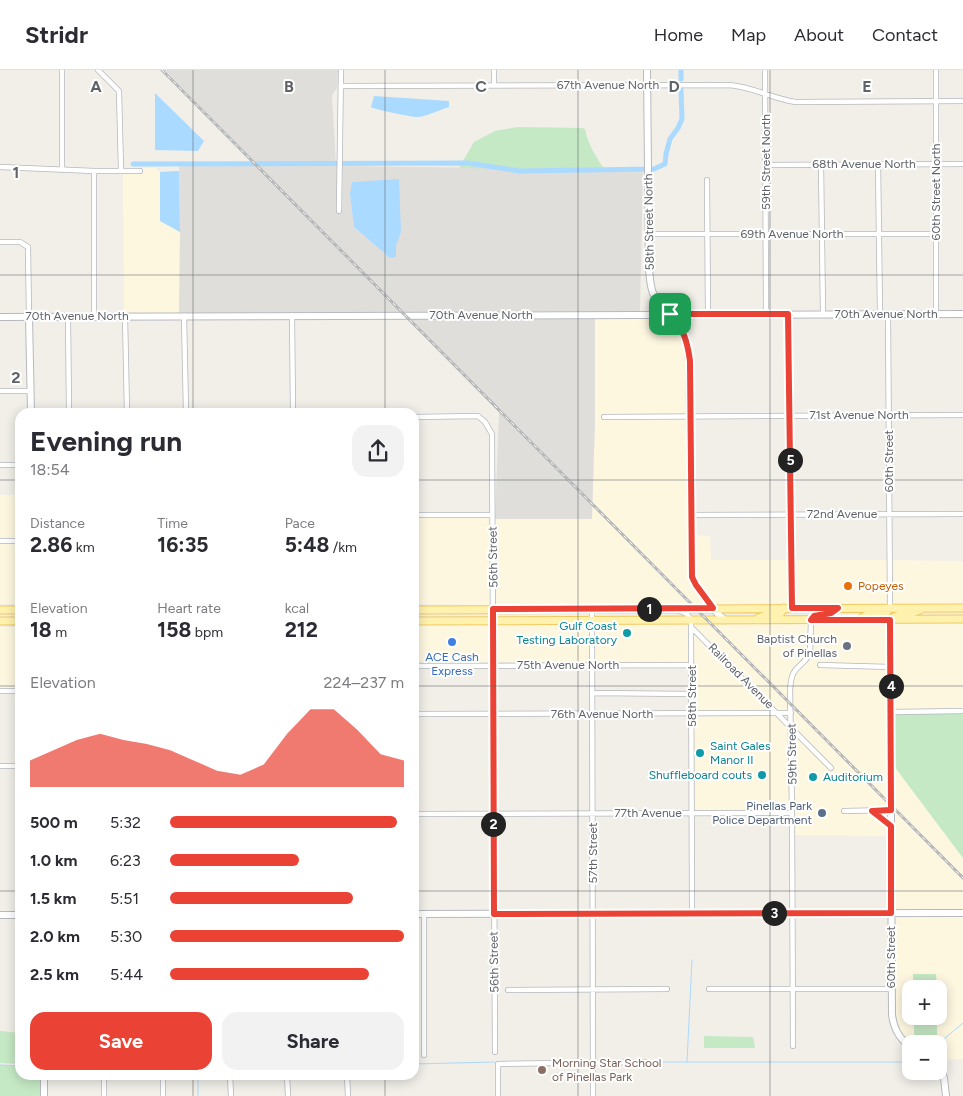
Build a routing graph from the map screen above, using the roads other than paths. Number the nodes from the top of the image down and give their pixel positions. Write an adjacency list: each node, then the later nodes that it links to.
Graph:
1 (62, 70): 20 (street)
2 (98, 70): 21 (street)
3 (341, 70): 10 (street)
4 (494, 70): 8 (street)
5 (647, 70): 9 (street, 58th Street North)
6 (765, 70): 11 (street, 59th Street North)
7 (936, 70): 12 (street, 60th Street North)
8 (494, 85): 9 (street, 67th Avenue North); 10 (street, 67th Avenue North)
9 (647, 85): 11 (street, 67th Avenue North); 27 (street, 58th Street North)
10 (341, 86): 25 (street)
11 (766, 94): 12 (street, 67th Avenue North); 18 (street, 59th Street North)
12 (936, 101): 13 (street, 67th Avenue North); 16 (street, 60th Street North)
13 (963, 101)
14 (822, 164): 15 (street, 68th Avenue North); 18 (street, 68th Avenue North); 29 (street)
15 (878, 164): 16 (street, 68th Avenue North); 30 (street)
16 (936, 164): 17 (street, 68th Avenue North); 31 (street, 60th Street North)
17 (963, 164)
18 (766, 165): 26 (street, 59th Street North)
19 (0, 168): 20 (street)
20 (62, 170): 22 (street)
21 (121, 170): 22 (street); 23 (street)
22 (94, 171): 43 (street)
23 (140, 171)
24 (707, 180): 28 (street)
25 (339, 211)
26 (766, 233): 28 (street, 69th Avenue North); 29 (street, 69th Avenue North); 35 (street, 59th Street North)
27 (648, 234): 28 (street, 69th Avenue North); 33 (street, 58th Street North)
28 (708, 234): 34 (street)
29 (822, 234): 30 (street, 69th Avenue North); 37 (street)
30 (879, 234): 31 (street, 69th Avenue North); 38 (street)
31 (936, 234): 40 (street, 60th Street North)
32 (0, 242): 48 (street)
33 (670, 314): 34 (street, 70th Avenue North); 46 (street, 70th Avenue North); 58 (street, 58th Street North)
34 (708, 314): 35 (street, 70th Avenue North)
35 (766, 314): 36 (street, 70th Avenue North)
36 (788, 314): 37 (street, 70th Avenue North); 59 (street)
37 (823, 314): 38 (street, 70th Avenue North)
38 (880, 314): 39 (street, 70th Avenue North)
39 (888, 314): 40 (street, 70th Avenue North); 56 (street, 60th Street)
40 (936, 314): 41 (street, 70th Avenue North)
41 (963, 314)
42 (68, 316): 43 (street, 70th Avenue North); 48 (street, 70th Avenue North); 52 (street)
43 (94, 316): 44 (street, 70th Avenue North)
44 (125, 316): 45 (street, 70th Avenue North); 53 (street)
45 (184, 316): 46 (street, 70th Avenue North); 54 (street)
46 (292, 316): 55 (street)
47 (0, 317): 48 (street, 70th Avenue North)
48 (29, 317): 50 (street)
49 (0, 390): 50 (street)
50 (31, 390): 51 (street)
51 (31, 408)
52 (69, 408)
53 (127, 408)
54 (186, 408)
55 (293, 408)
56 (889, 415): 57 (street, 71st Avenue North); 59 (street, 71st Avenue North); 64 (street, 60th Street)
57 (963, 415)
58 (690, 416): 59 (street, 71st Avenue North); 61 (street, 71st Avenue North); 68 (street, 58th Street North)
59 (789, 416): 69 (street)
60 (419, 417): 67 (street, 56th Street)
61 (604, 417)
62 (0, 465): 63 (street)
63 (15, 465)
64 (890, 514): 65 (street, 72nd Avenue); 69 (street, 72nd Avenue); 75 (street, 60th Street)
65 (963, 514)
66 (419, 515): 67 (street)
67 (492, 515): 78 (street, 56th Street)
68 (691, 515): 69 (street, 72nd Avenue); 72 (street, 58th Street North)
69 (791, 515): 73 (street)
70 (0, 541): 71 (street)
71 (15, 541)
72 (713, 608): 73 (main road); 80 (main road); 87 (street, 58th Street North)
73 (788, 608): 74 (main road); 88 (main road)
74 (838, 608): 75 (main road); 89 (main road)
75 (890, 608): 76 (main road); 90 (main road)
76 (925, 608): 77 (main road); 91 (main road)
77 (963, 608)
78 (493, 609): 79 (main road); 83 (main road); 85 (street, 56th Street)
79 (592, 609): 80 (main road); 86 (street, 57th Street)
80 (674, 609): 95 (street)
81 (0, 610): 82 (main road)
82 (15, 610)
83 (419, 610)
84 (961, 618): 91 (main road)
85 (493, 620): 86 (main road); 94 (main road); 96 (street, 56th Street)
86 (592, 620): 95 (main road); 97 (street, 57th Street)
87 (725, 620): 88 (main road); 95 (main road)
88 (755, 620): 89 (main road)
89 (811, 620): 90 (main road); 108 (street, 59th Street)
90 (860, 620): 91 (main road)
91 (890, 620): 101 (street, 60th Street)
92 (0, 621): 93 (main road)
93 (15, 621)
94 (419, 621)
95 (692, 624): 100 (street, 58th Street); 113 (street, Railroad Avenue)
96 (492, 665): 97 (street, 75th Avenue North); 99 (street, 75th Avenue North); 110 (street, 56th Street)
97 (592, 665): 100 (street, 75th Avenue North); 104 (street, 57th Street)
98 (820, 665): 101 (street)
99 (419, 666)
100 (692, 666): 105 (street, 58th Street)
101 (891, 666): 107 (street, 60th Street)
102 (0, 691): 103 (street)
103 (15, 691)
104 (592, 693): 105 (street); 111 (street, 57th Street)
105 (692, 694): 112 (street, 58th Street)
106 (963, 711): 107 (street)
107 (891, 712): 118 (street, 60th Street)
108 (791, 713): 113 (street, 76th Avenue North); 114 (street, 59th Street)
109 (419, 714): 110 (street, 76th Avenue North)
110 (492, 714): 111 (street, 76th Avenue North); 125 (street, 56th Street)
111 (592, 714): 112 (street, 76th Avenue North); 121 (street, 57th Street)
112 (692, 714): 113 (street, 76th Avenue North); 122 (street, 58th Street)
113 (778, 714): 114 (street, Railroad Avenue)
114 (792, 728): 117 (street, Railroad Avenue); 123 (street, 59th Street)
115 (0, 766): 116 (street)
116 (15, 766)
117 (831, 768)
118 (891, 810): 120 (street); 126 (street, 60th Street)
119 (844, 811): 120 (street)
120 (872, 811): 126 (street)
121 (593, 813): 122 (street, 77th Avenue); 125 (street, 77th Avenue); 133 (street, 57th Street)
122 (692, 813): 123 (street, 77th Avenue); 127 (street, 58th Street)
123 (792, 813): 134 (street, 59th Street)
124 (419, 814): 125 (street, 77th Avenue)
125 (493, 814): 132 (street, 56th Street)
126 (891, 826): 128 (street, 60th Street)
127 (692, 913): 133 (street); 134 (street)
128 (891, 913): 129 (street); 134 (street); 141 (street, 60th Street)
129 (963, 913)
130 (419, 914): 131 (street)
131 (424, 914): 132 (street); 146 (street)
132 (494, 914): 133 (street); 145 (street, 56th Street)
133 (593, 914): 138 (street, 57th Street)
134 (793, 914): 140 (street, 59th Street)
135 (0, 915): 136 (street)
136 (15, 915)
137 (709, 988): 140 (street)
138 (593, 989): 139 (street); 142 (street); 147 (street, 57th Street)
139 (666, 989)
140 (792, 989): 141 (street); 144 (street, 59th Street)
141 (891, 989): 143 (street, 60th Street)
142 (508, 990)
143 (902, 1040)
144 (793, 1046)
145 (495, 1052)
146 (424, 1054)
147 (593, 1062): 148 (street); 162 (street); 163 (street, 57th Street)
148 (646, 1062)
149 (44, 1080): 156 (street)
150 (163, 1080): 158 (street)
151 (230, 1080): 159 (street)
152 (288, 1080): 160 (street)
153 (347, 1080): 161 (street)
154 (944, 1080): 164 (street)
155 (104, 1081): 157 (street)
156 (44, 1096)
157 (104, 1096)
158 (163, 1096)
159 (231, 1096)
160 (288, 1096)
161 (348, 1096)
162 (498, 1096)
163 (593, 1096)
164 (946, 1096)

